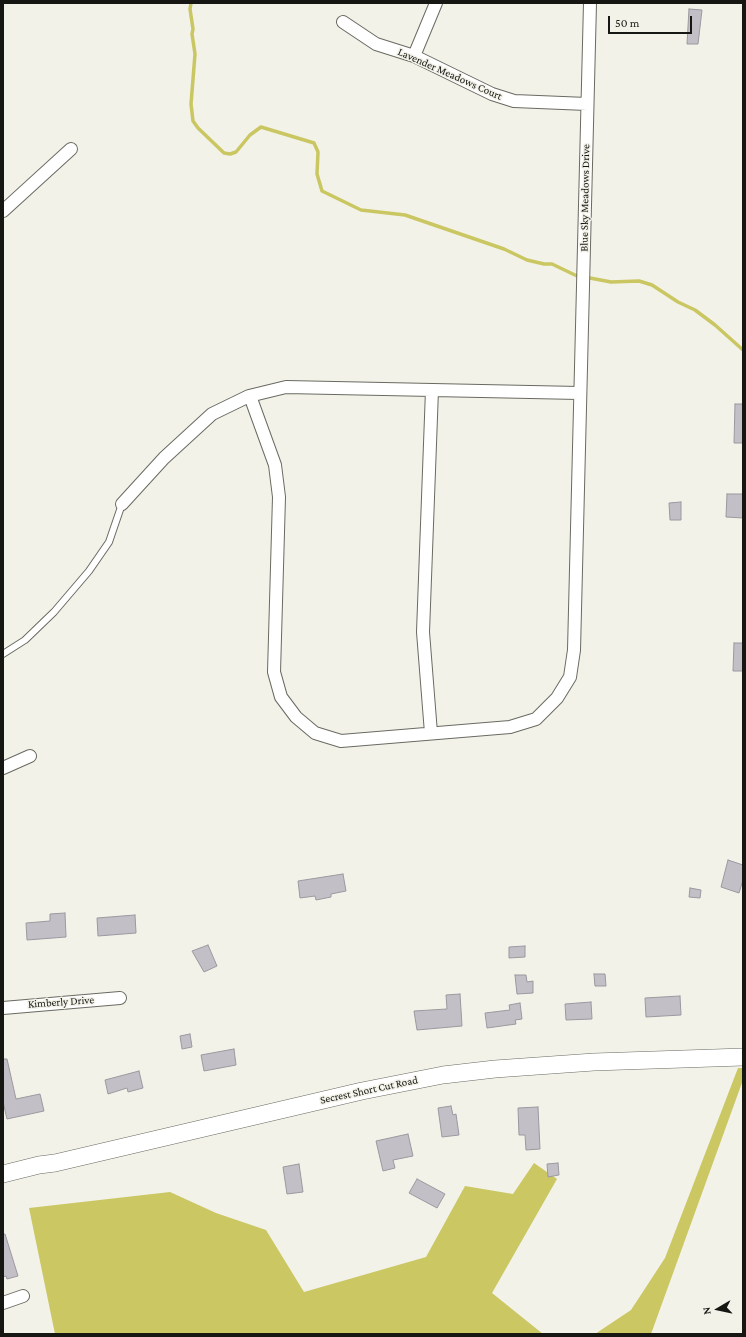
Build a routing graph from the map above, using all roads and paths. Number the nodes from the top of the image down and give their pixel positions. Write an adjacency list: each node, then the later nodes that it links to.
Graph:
1 (436, 3): 4 (street)
2 (590, 3): 5 (street, Blue Sky Meadows Drive)
3 (343, 22): 4 (street, Lavender Meadows Court)
4 (414, 56): 5 (street, Lavender Meadows Court)
5 (587, 104): 9 (street, Blue Sky Meadows Drive)
6 (71, 149): 7 (street)
7 (3, 211)
8 (432, 390): 9 (street); 10 (street); 13 (street)
9 (579, 393): 13 (street, Blue Sky Meadows Drive)
10 (250, 396): 11 (street); 13 (street, Blue Sky Meadows Drive)
11 (122, 504): 12 (lane)
12 (3, 654)
13 (431, 733)
14 (30, 756): 15 (street)
15 (3, 768)
16 (120, 998): 17 (street, Kimberly Drive)
17 (3, 1008)
18 (743, 1056): 19 (main road, Secrest Short Cut Road)
19 (3, 1174)
20 (23, 1296): 21 (street)
21 (3, 1303)

